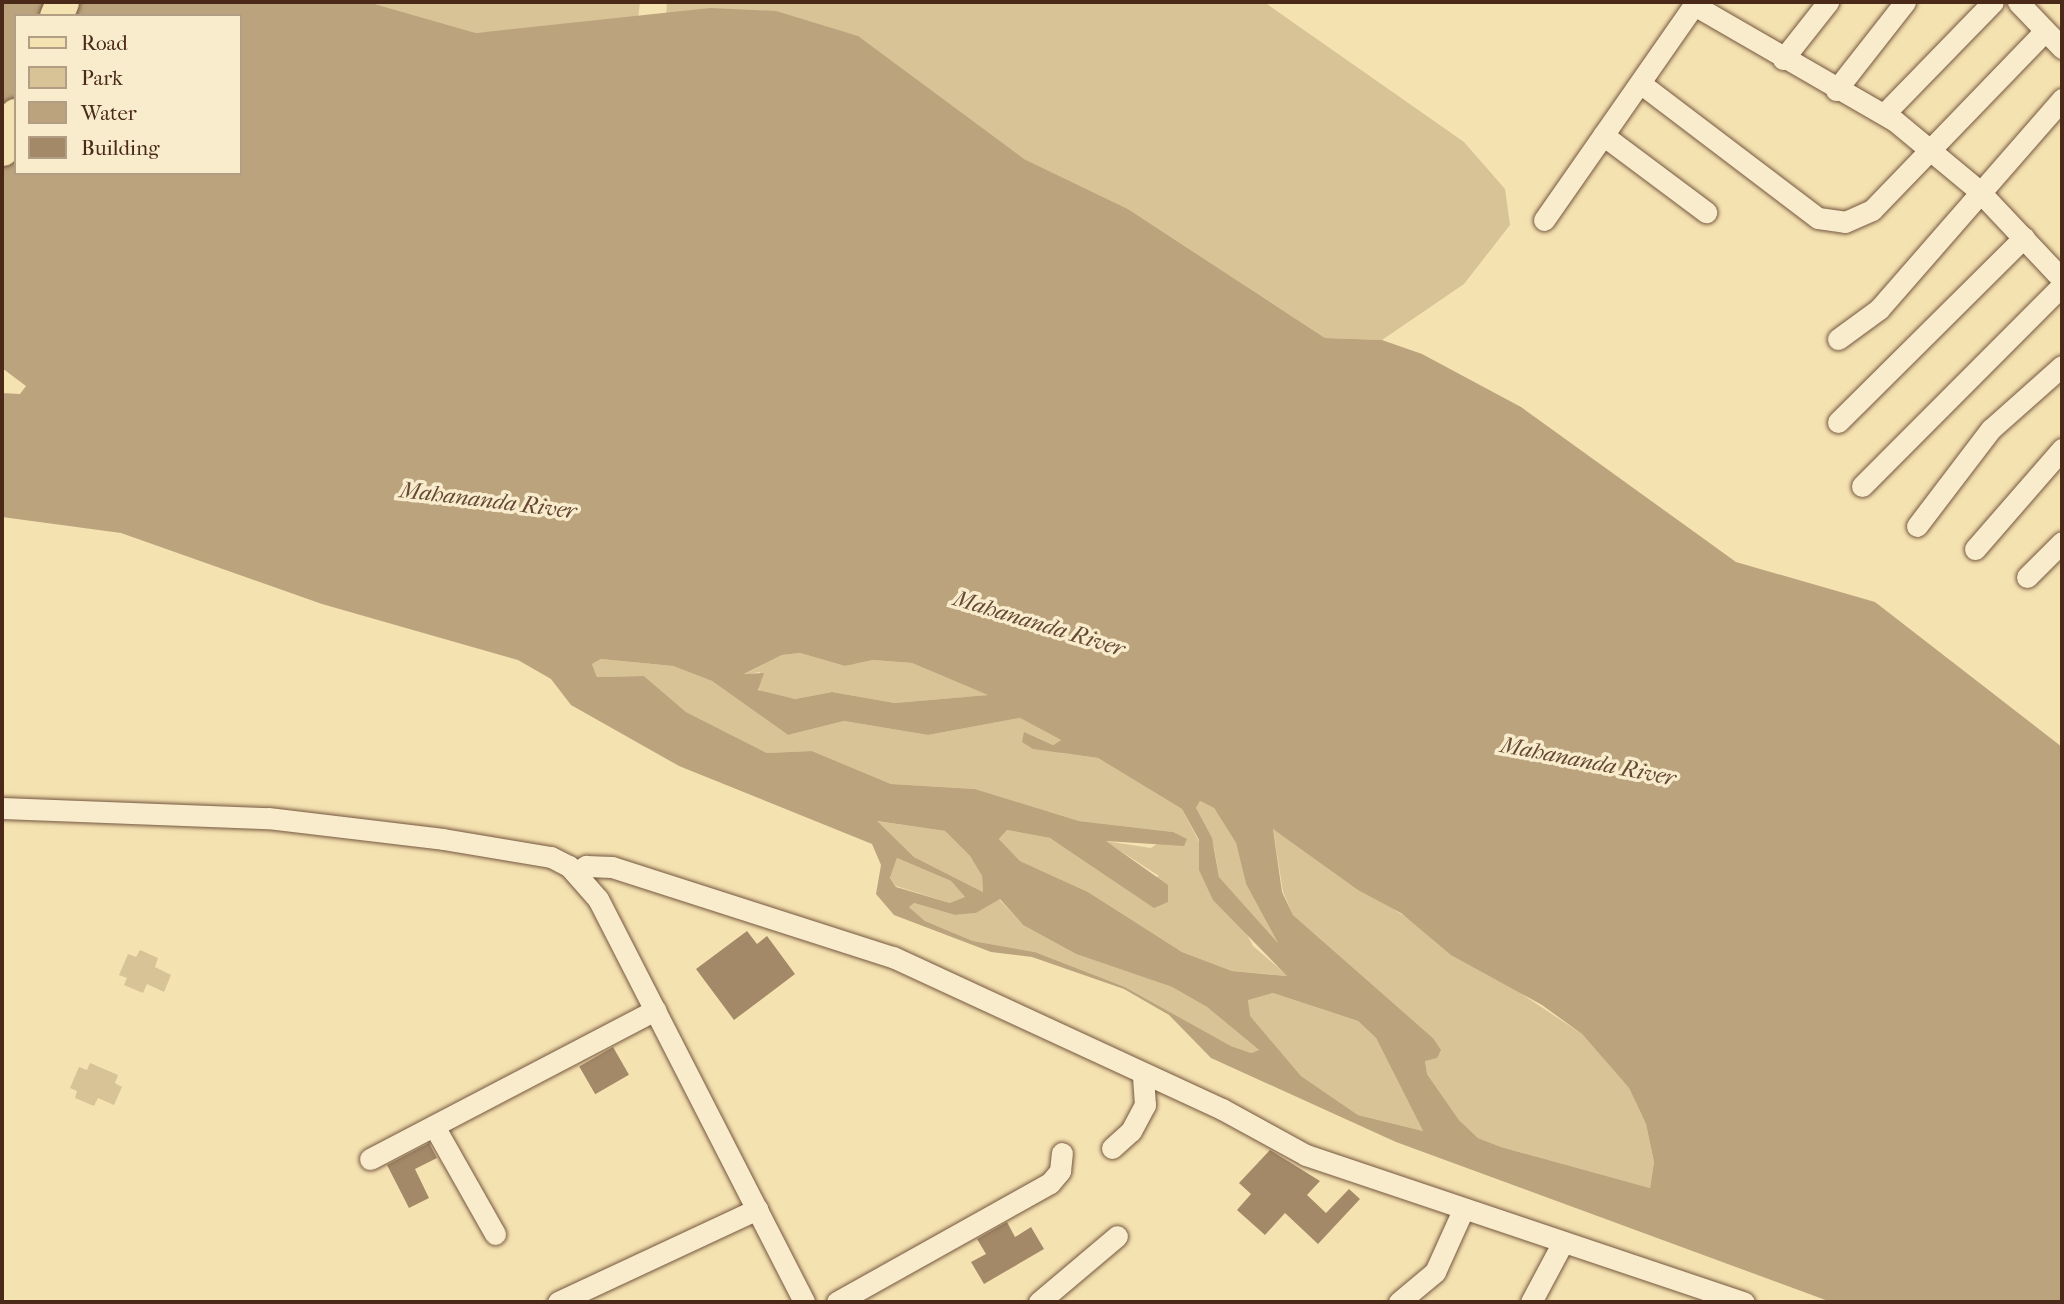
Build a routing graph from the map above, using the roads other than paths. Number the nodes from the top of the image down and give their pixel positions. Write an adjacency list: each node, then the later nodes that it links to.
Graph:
1 (1829, 2): 8 (street)
2 (1905, 2): 10 (street)
3 (1993, 2): 12 (street)
4 (2018, 2): 6 (street)
5 (1695, 3): 8 (street); 9 (street)
6 (2045, 31): 7 (street); 16 (street)
7 (2062, 48)
8 (1783, 59): 10 (street)
9 (1640, 83): 14 (street); 16 (street)
10 (1836, 90): 12 (street)
11 (2062, 99): 17 (street)
12 (1884, 114): 16 (street)
13 (14, 120): 15 (main road)
14 (1604, 135): 18 (street); 19 (street)
15 (2, 149)
16 (1932, 150): 17 (street)
17 (1978, 190): 20 (street); 22 (street)
18 (1706, 212)
19 (1544, 220)
20 (2024, 237): 21 (street); 24 (street)
21 (2062, 282): 26 (street)
22 (1838, 339)
23 (2062, 366): 27 (street)
24 (1838, 422)
25 (2062, 449): 29 (street)
26 (1862, 486)
27 (1917, 526)
28 (2062, 542): 30 (street)
29 (1975, 550)
30 (2027, 577)
31 (2, 808): 32 (street)
32 (577, 872): 33 (street); 34 (street)
33 (655, 1010): 35 (street); 39 (street)
34 (1143, 1073): 36 (street); 40 (street)
35 (434, 1126): 38 (street); 41 (street)
36 (1112, 1148)
37 (1062, 1153): 46 (street)
38 (370, 1159)
39 (757, 1209): 44 (street); 45 (street)
40 (1463, 1210): 43 (street); 48 (street)
41 (495, 1234)
42 (1117, 1236): 47 (street)
43 (1563, 1242): 49 (street); 50 (street)
44 (558, 1302)
45 (804, 1302)
46 (837, 1302)
47 (1039, 1302)
48 (1399, 1302)
49 (1531, 1302)
50 (1744, 1302)

